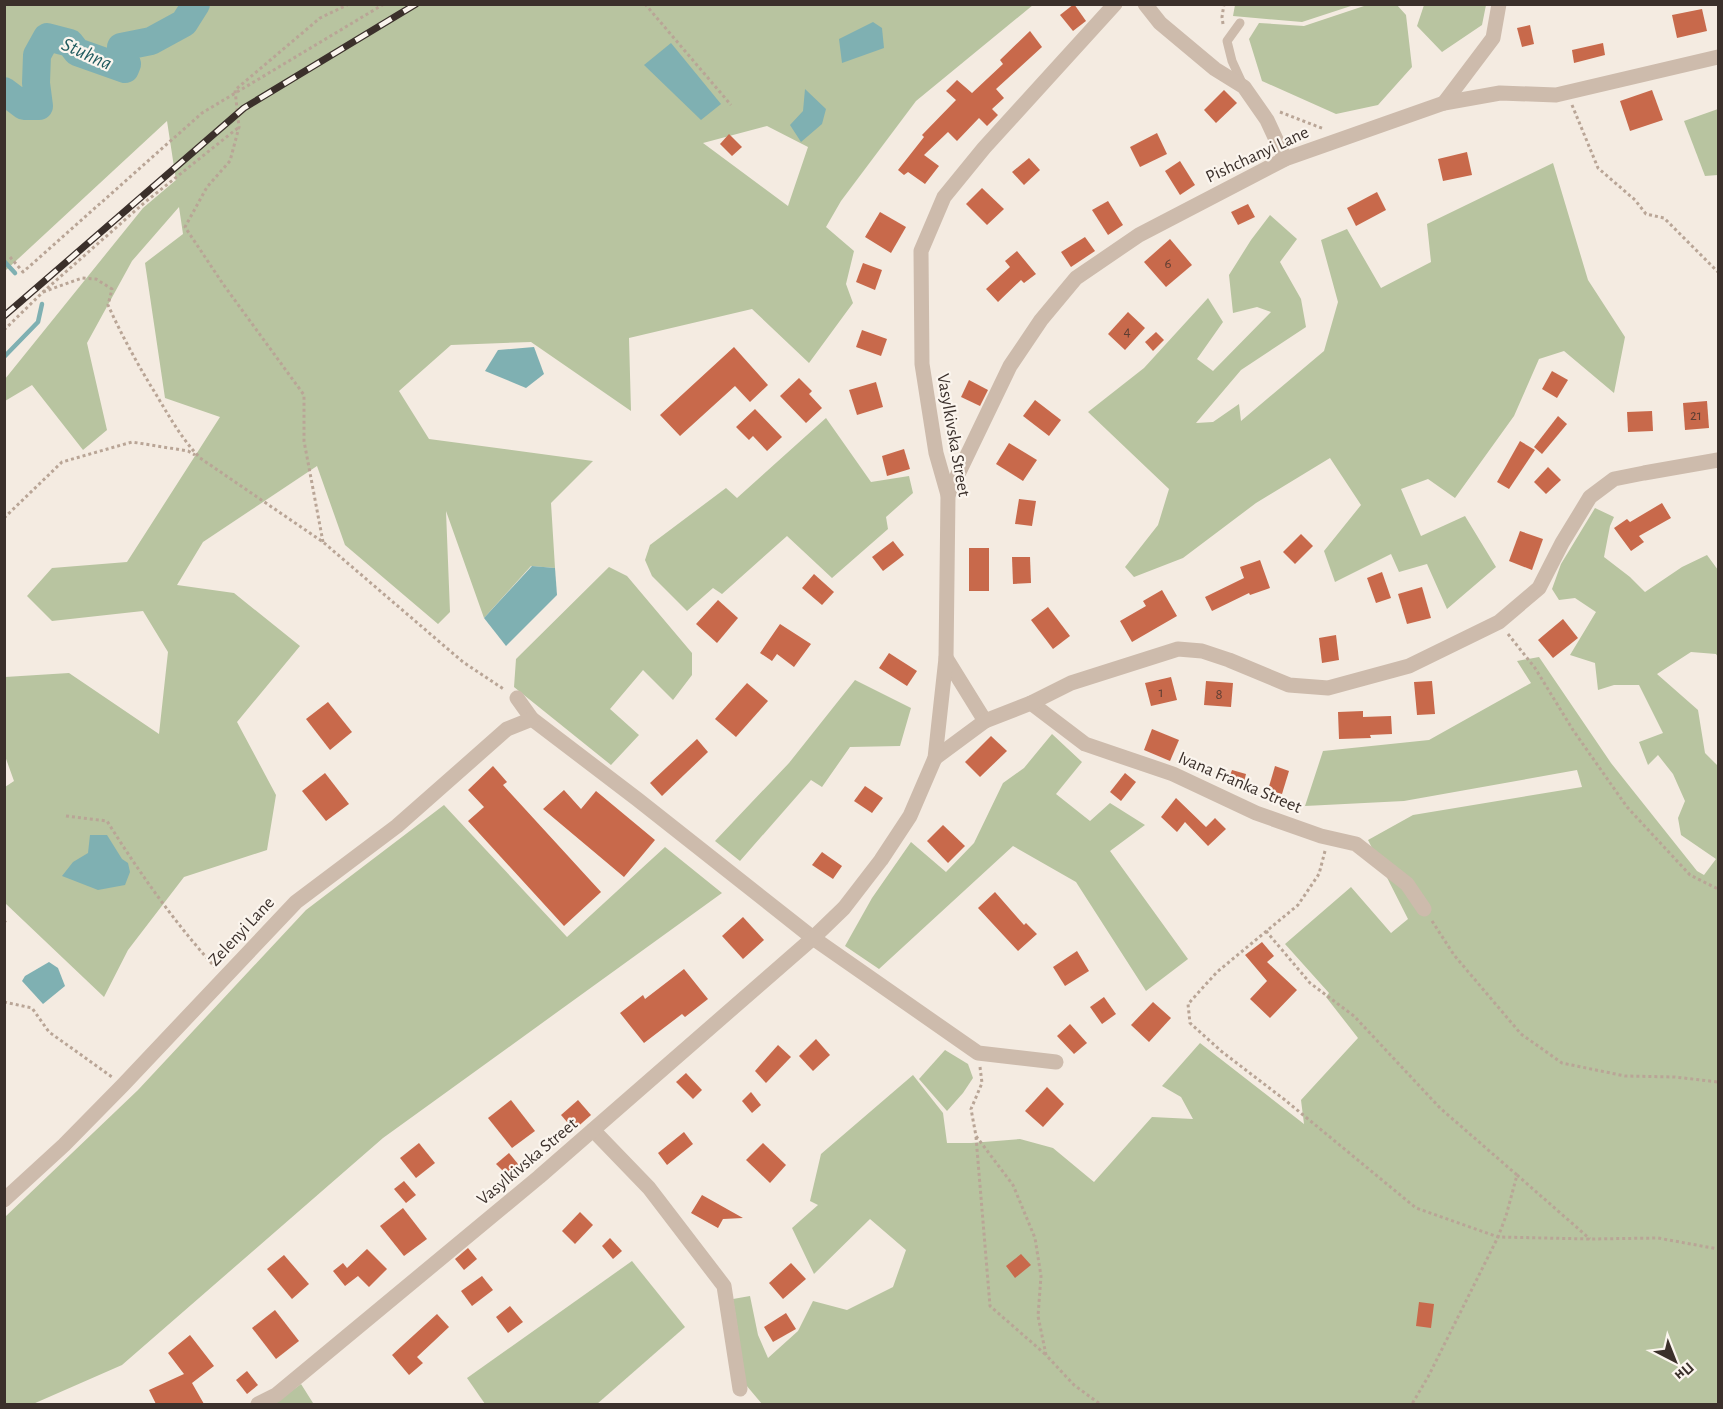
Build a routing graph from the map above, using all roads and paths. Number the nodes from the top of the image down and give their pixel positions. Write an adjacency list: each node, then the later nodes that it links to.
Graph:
1 (349, 4): 11 (path)
2 (384, 4): 11 (path)
3 (645, 4): 13 (path)
4 (1115, 4): 24 (street, Vasylkivska Street)
5 (1144, 4): 9 (street)
6 (1499, 4): 12 (street)
7 (1240, 23): 9 (lane)
8 (1719, 57): 10 (street, Pishchanyi Lane)
9 (1244, 87): 17 (street)
10 (1567, 92): 12 (street, Pishchanyi Lane); 19 (path)
11 (236, 93): 15 (path); 18 (path)
12 (1444, 103): 16 (street, Pishchanyi Lane)
13 (730, 105)
14 (1276, 109): 16 (path)
15 (239, 127): 20 (path); 26 (path)
16 (1345, 137): 17 (street, Pishchanyi Lane)
17 (1284, 159): 24 (street, Pishchanyi Lane)
18 (10, 257)
19 (1719, 272)
20 (43, 292): 21 (path); 22 (path)
21 (4, 330)
22 (200, 458): 25 (path); 26 (path)
23 (1719, 460): 27 (street)
24 (948, 495): 28 (street, Vasylkivska Street)
25 (4, 518)
26 (323, 542): 29 (path)
27 (1499, 622): 30 (street); 36 (path)
28 (946, 658): 32 (street); 33 (street, Vasylkivska Street)
29 (517, 698): 31 (street)
30 (1031, 703): 32 (street); 35 (street, Ivana Franka Street)
31 (532, 719): 39 (street); 40 (street, Zelenyi Lane)
32 (985, 721): 33 (street)
33 (935, 758): 39 (street, Vasylkivska Street)
34 (66, 816): 40 (path)
35 (1321, 836): 37 (street, Ivana Franka Street); 38 (path)
36 (1719, 889)
37 (1424, 909): 44 (path)
38 (1265, 931): 48 (path); 50 (path)
39 (813, 938): 42 (street); 46 (street, Vasylkivska Street)
40 (225, 977): 45 (street, Zelenyi Lane)
41 (4, 1002): 45 (path)
42 (978, 1053): 43 (street); 47 (path)
43 (1056, 1062)
44 (1719, 1082)
45 (123, 1085): 49 (street, Zelenyi Lane)
46 (593, 1130): 54 (street); 55 (street, Vasylkivska Street)
47 (976, 1136): 53 (path); 53 (path)
48 (1517, 1175): 50 (path); 51 (path)
49 (4, 1200)
50 (1498, 1237): 51 (path); 57 (path)
51 (1590, 1239): 52 (path)
52 (1719, 1249)
53 (1046, 1355): 56 (path)
54 (740, 1389)
55 (258, 1404)
56 (1100, 1404)
57 (1412, 1404)

